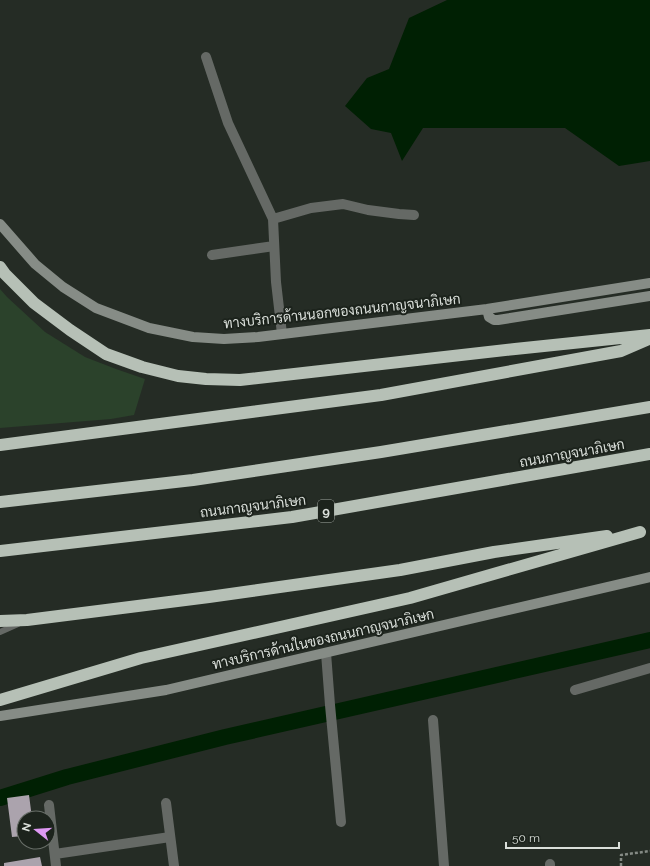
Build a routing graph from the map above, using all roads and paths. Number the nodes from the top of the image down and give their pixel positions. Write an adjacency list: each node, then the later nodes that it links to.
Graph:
1 (206, 57): 3 (street)
2 (414, 214): 3 (street)
3 (272, 220): 5 (street)
4 (0, 224): 11 (main road, ทางบริการด้านนอกของถนนกาญจนาภิเษก)
5 (274, 246): 6 (street); 11 (street)
6 (212, 255)
7 (0, 267): 12 (highway)
8 (650, 283): 10 (main road, ทางบริการด้านนอกของถนนกาญจนาภิเษก)
9 (650, 296): 10 (main road)
10 (487, 309): 11 (main road, ทางบริการด้านนอกของถนนกาญจนาภิเษก)
11 (282, 334)
12 (650, 335)
13 (650, 339): 15 (highway)
14 (650, 407): 17 (highway)
15 (0, 444)
16 (650, 454): 19 (highway, ถนนกาญจนาภิเษก / 9)
17 (0, 502)
18 (645, 531): 21 (highway); 27 (highway)
19 (0, 551)
20 (650, 577): 24 (main road, ทางบริการด้านในของถนนกาญจนาภิเษก)
21 (27, 620): 22 (highway); 23 (lane)
22 (0, 621)
23 (0, 632)
24 (326, 653): 28 (main road, ทางบริการด้านในของถนนกาญจนาภิเษก); 32 (street)
25 (650, 668): 26 (street)
26 (575, 690)
27 (0, 700)
28 (0, 716)
29 (433, 720): 38 (street)
30 (166, 803): 33 (street)
31 (49, 805): 35 (street)
32 (341, 822)
33 (170, 837): 35 (street); 37 (street)
34 (650, 851): 39 (path)
35 (55, 854): 36 (street)
36 (56, 866)
37 (174, 866)
38 (444, 866)
39 (621, 866)

